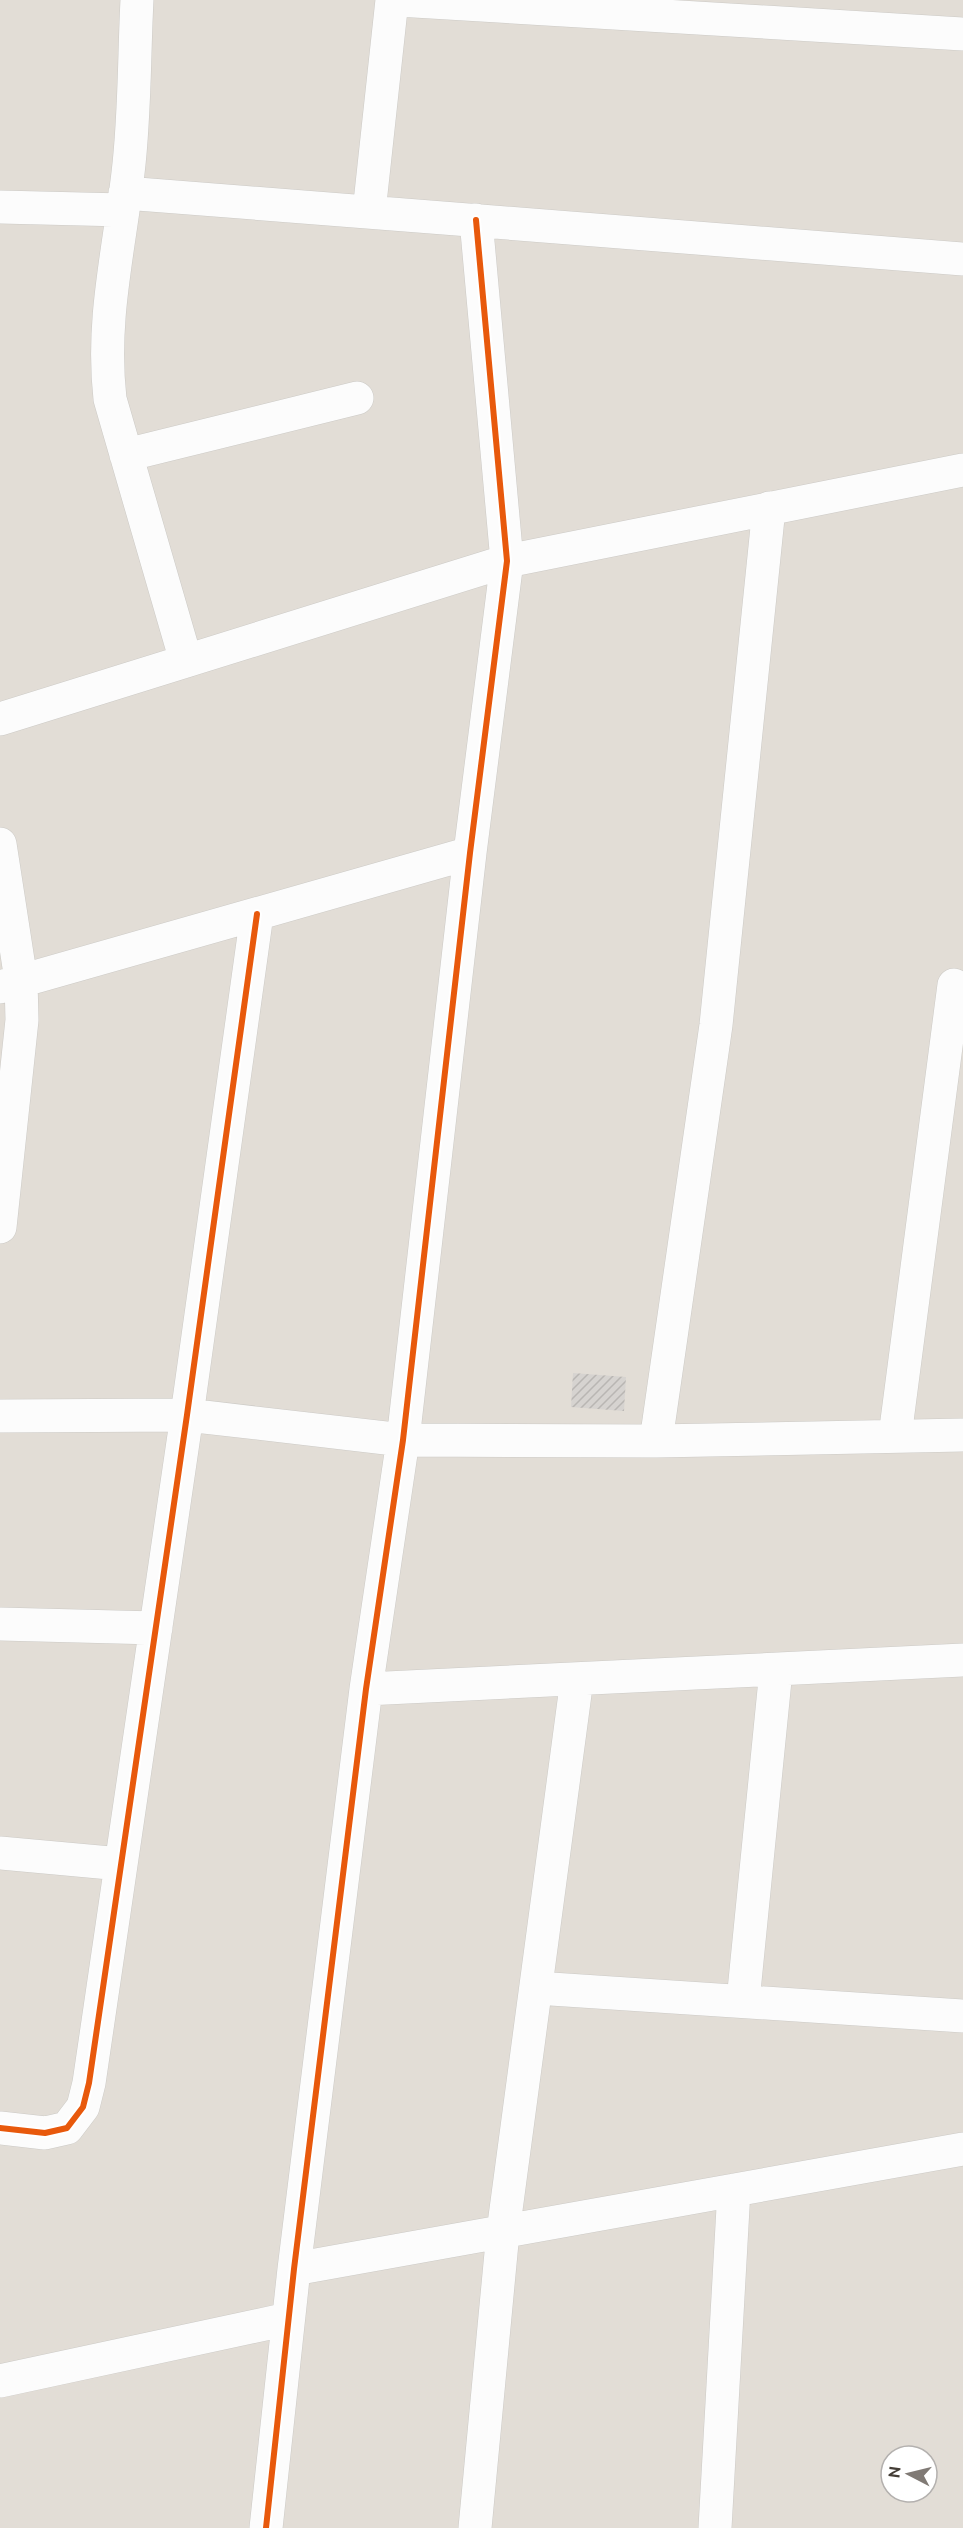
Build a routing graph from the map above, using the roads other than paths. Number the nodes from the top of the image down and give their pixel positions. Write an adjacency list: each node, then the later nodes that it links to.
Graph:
1 (137, 0): 5 (street)
2 (392, 0): 7 (street)
3 (398, 0): 4 (street)
4 (963, 34)
5 (124, 201): 6 (street); 7 (street); 11 (street)
6 (0, 207)
7 (369, 212): 8 (street)
8 (476, 220): 9 (street); 14 (street)
9 (963, 259)
10 (357, 398): 11 (street)
11 (126, 455): 15 (street)
12 (963, 470): 13 (street)
13 (770, 508): 14 (street); 29 (street)
14 (507, 561): 15 (street); 18 (street)
15 (186, 661): 16 (street)
16 (0, 719)
17 (0, 844): 20 (street)
18 (470, 853): 19 (street); 28 (street)
19 (257, 914): 20 (street); 24 (street)
20 (11, 984): 23 (street)
21 (954, 985): 22 (street)
22 (951, 1101): 27 (street)
23 (0, 1227)
24 (187, 1415): 25 (street); 28 (street); 31 (street)
25 (0, 1416)
26 (963, 1435): 27 (street)
27 (896, 1436): 29 (street)
28 (403, 1440): 29 (street); 35 (street)
29 (656, 1441)
30 (0, 1624): 31 (street)
31 (156, 1628): 37 (street)
32 (963, 1660): 33 (street)
33 (776, 1670): 34 (street); 39 (street)
34 (577, 1679): 35 (street); 38 (street)
35 (366, 1689): 45 (street)
36 (0, 1853): 37 (street)
37 (122, 1864): 41 (street)
38 (536, 1988): 39 (street); 44 (street)
39 (743, 2001): 40 (street)
40 (963, 2016)
41 (0, 2128)
42 (963, 2149): 43 (street)
43 (735, 2190): 44 (street); 50 (street)
44 (503, 2232): 45 (street); 49 (street)
45 (294, 2269): 46 (street)
46 (288, 2319): 47 (street); 48 (street)
47 (0, 2381)
48 (266, 2528)
49 (475, 2528)
50 (715, 2528)

